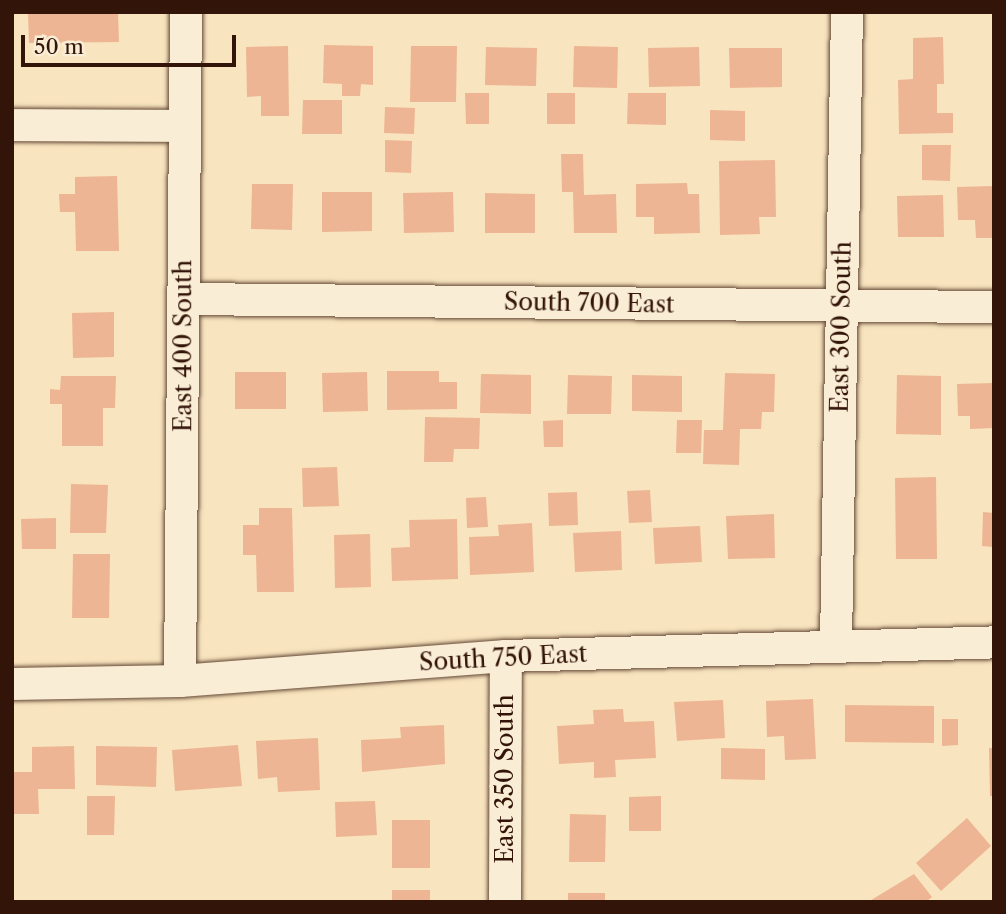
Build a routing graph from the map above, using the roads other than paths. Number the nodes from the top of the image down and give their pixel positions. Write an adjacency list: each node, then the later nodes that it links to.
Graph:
1 (186, 12): 4 (street, East 400 South)
2 (847, 12): 6 (street, East 300 South)
3 (12, 125): 4 (street)
4 (185, 127): 5 (street, East 400 South)
5 (183, 299): 6 (street, South 700 East); 11 (street, East 400 South)
6 (842, 306): 7 (street, South 700 East); 8 (street, East 300 South)
7 (994, 307)
8 (836, 642): 9 (street, South 750 East); 10 (street, South 750 East)
9 (994, 642)
10 (506, 656): 11 (street, South 750 East); 13 (street, East 350 South)
11 (180, 681): 12 (street, South 750 East)
12 (12, 684)
13 (505, 902)

